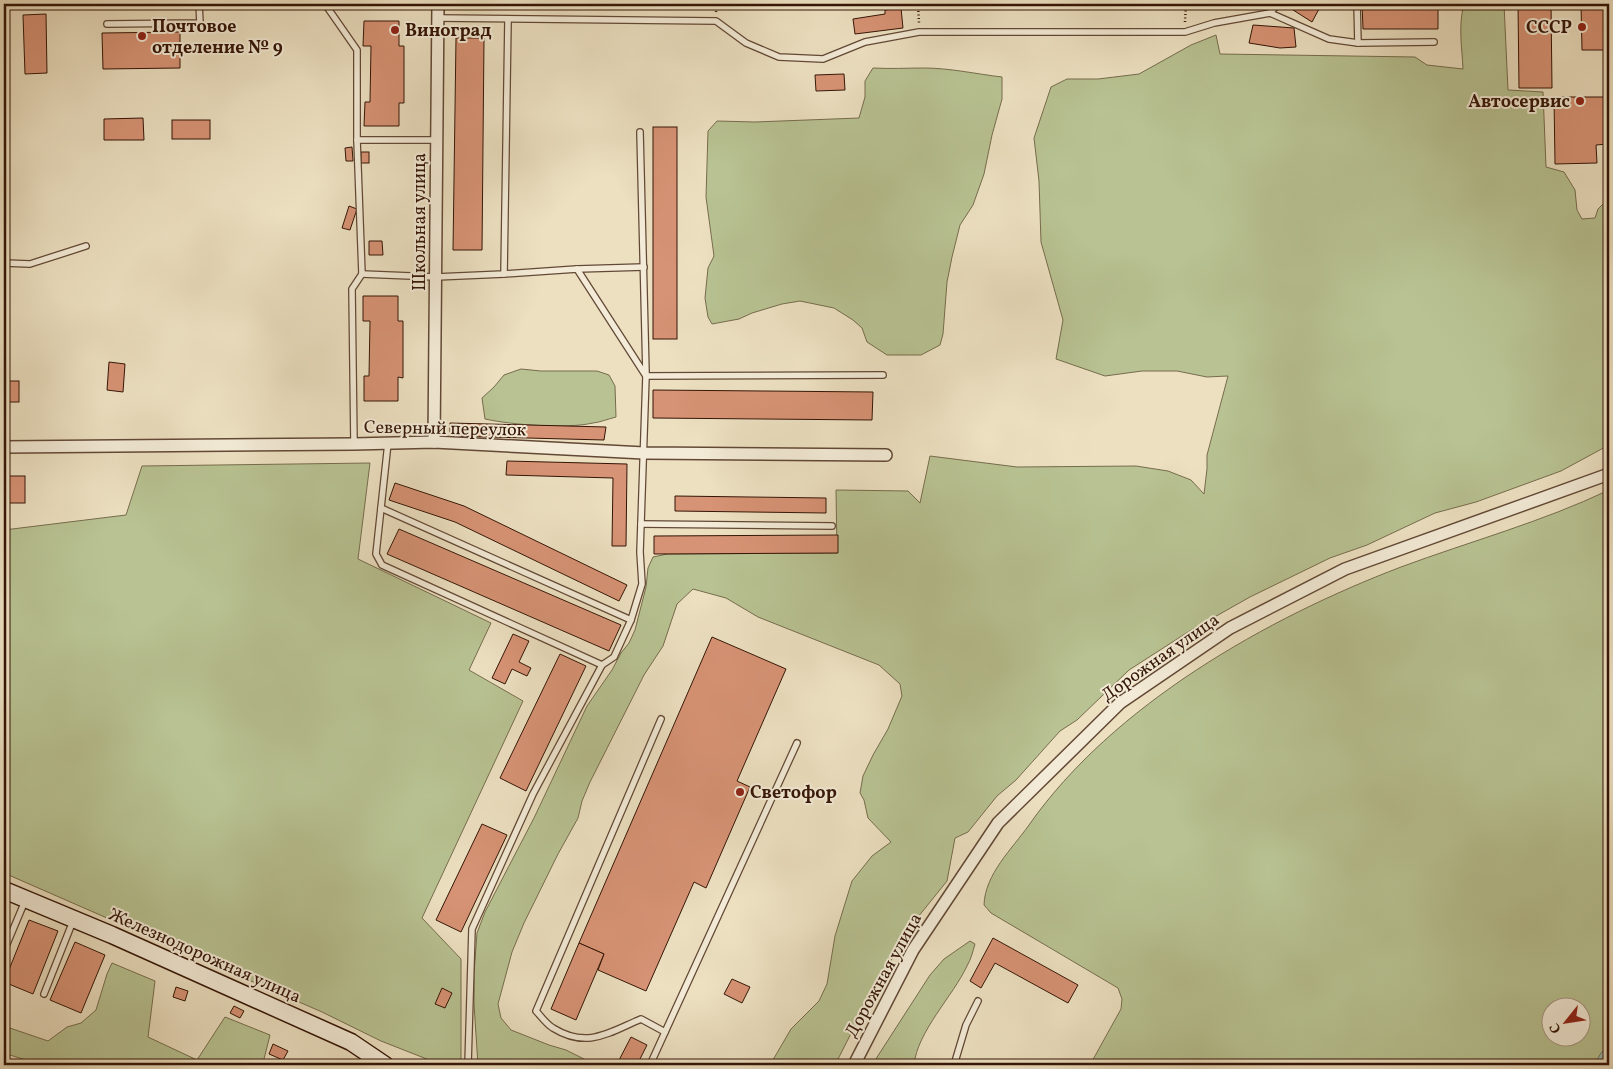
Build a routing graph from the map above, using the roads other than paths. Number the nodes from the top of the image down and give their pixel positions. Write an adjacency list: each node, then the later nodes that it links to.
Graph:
1 (200, 4): 9 (lane)
2 (325, 4): 13 (lane)
3 (438, 4): 7 (street, Школьная улица)
4 (1278, 4): 6 (lane)
5 (1357, 4): 11 (lane)
6 (1270, 13): 8 (lane); 11 (lane)
7 (438, 18): 8 (lane); 14 (street, Школьная улица)
8 (508, 20): 20 (lane)
9 (107, 24)
10 (1434, 42): 11 (lane)
11 (1358, 43)
12 (640, 132): 17 (lane)
13 (357, 140): 14 (lane); 19 (lane)
14 (437, 140): 21 (street, Школьная улица)
15 (86, 246): 16 (lane)
16 (4, 263)
17 (644, 267): 18 (lane); 23 (lane)
18 (577, 269): 20 (lane); 23 (lane)
19 (362, 274): 21 (lane); 26 (lane)
20 (504, 274): 21 (lane)
21 (436, 277): 24 (street, Школьная улица)
22 (883, 375): 23 (lane)
23 (646, 376): 28 (lane)
24 (434, 442): 25 (street, Северный переулок); 28 (street, Северный переулок)
25 (388, 443): 26 (street, Северный переулок); 31 (lane)
26 (354, 444): 27 (street, Северный переулок)
27 (4, 447)
28 (644, 453): 29 (street, Северный переулок); 32 (lane)
29 (886, 455)
30 (1609, 474): 48 (street, Дорожная улица)
31 (381, 508): 34 (lane); 35 (lane)
32 (641, 524): 33 (lane); 34 (lane)
33 (832, 526)
34 (631, 620): 35 (lane)
35 (602, 665): 46 (lane)
36 (661, 719): 44 (lane)
37 (797, 743): 44 (lane)
38 (4, 890): 39 (main road, Железнодорожная улица)
39 (25, 899): 40 (main road, Железнодорожная улица); 41 (lane)
40 (74, 919): 42 (lane); 45 (main road, Железнодорожная улица)
41 (4, 951)
42 (44, 994)
43 (978, 1001): 49 (lane)
44 (665, 1032): 47 (lane)
45 (385, 1065)
46 (468, 1065)
47 (650, 1065)
48 (854, 1065)
49 (954, 1065)

